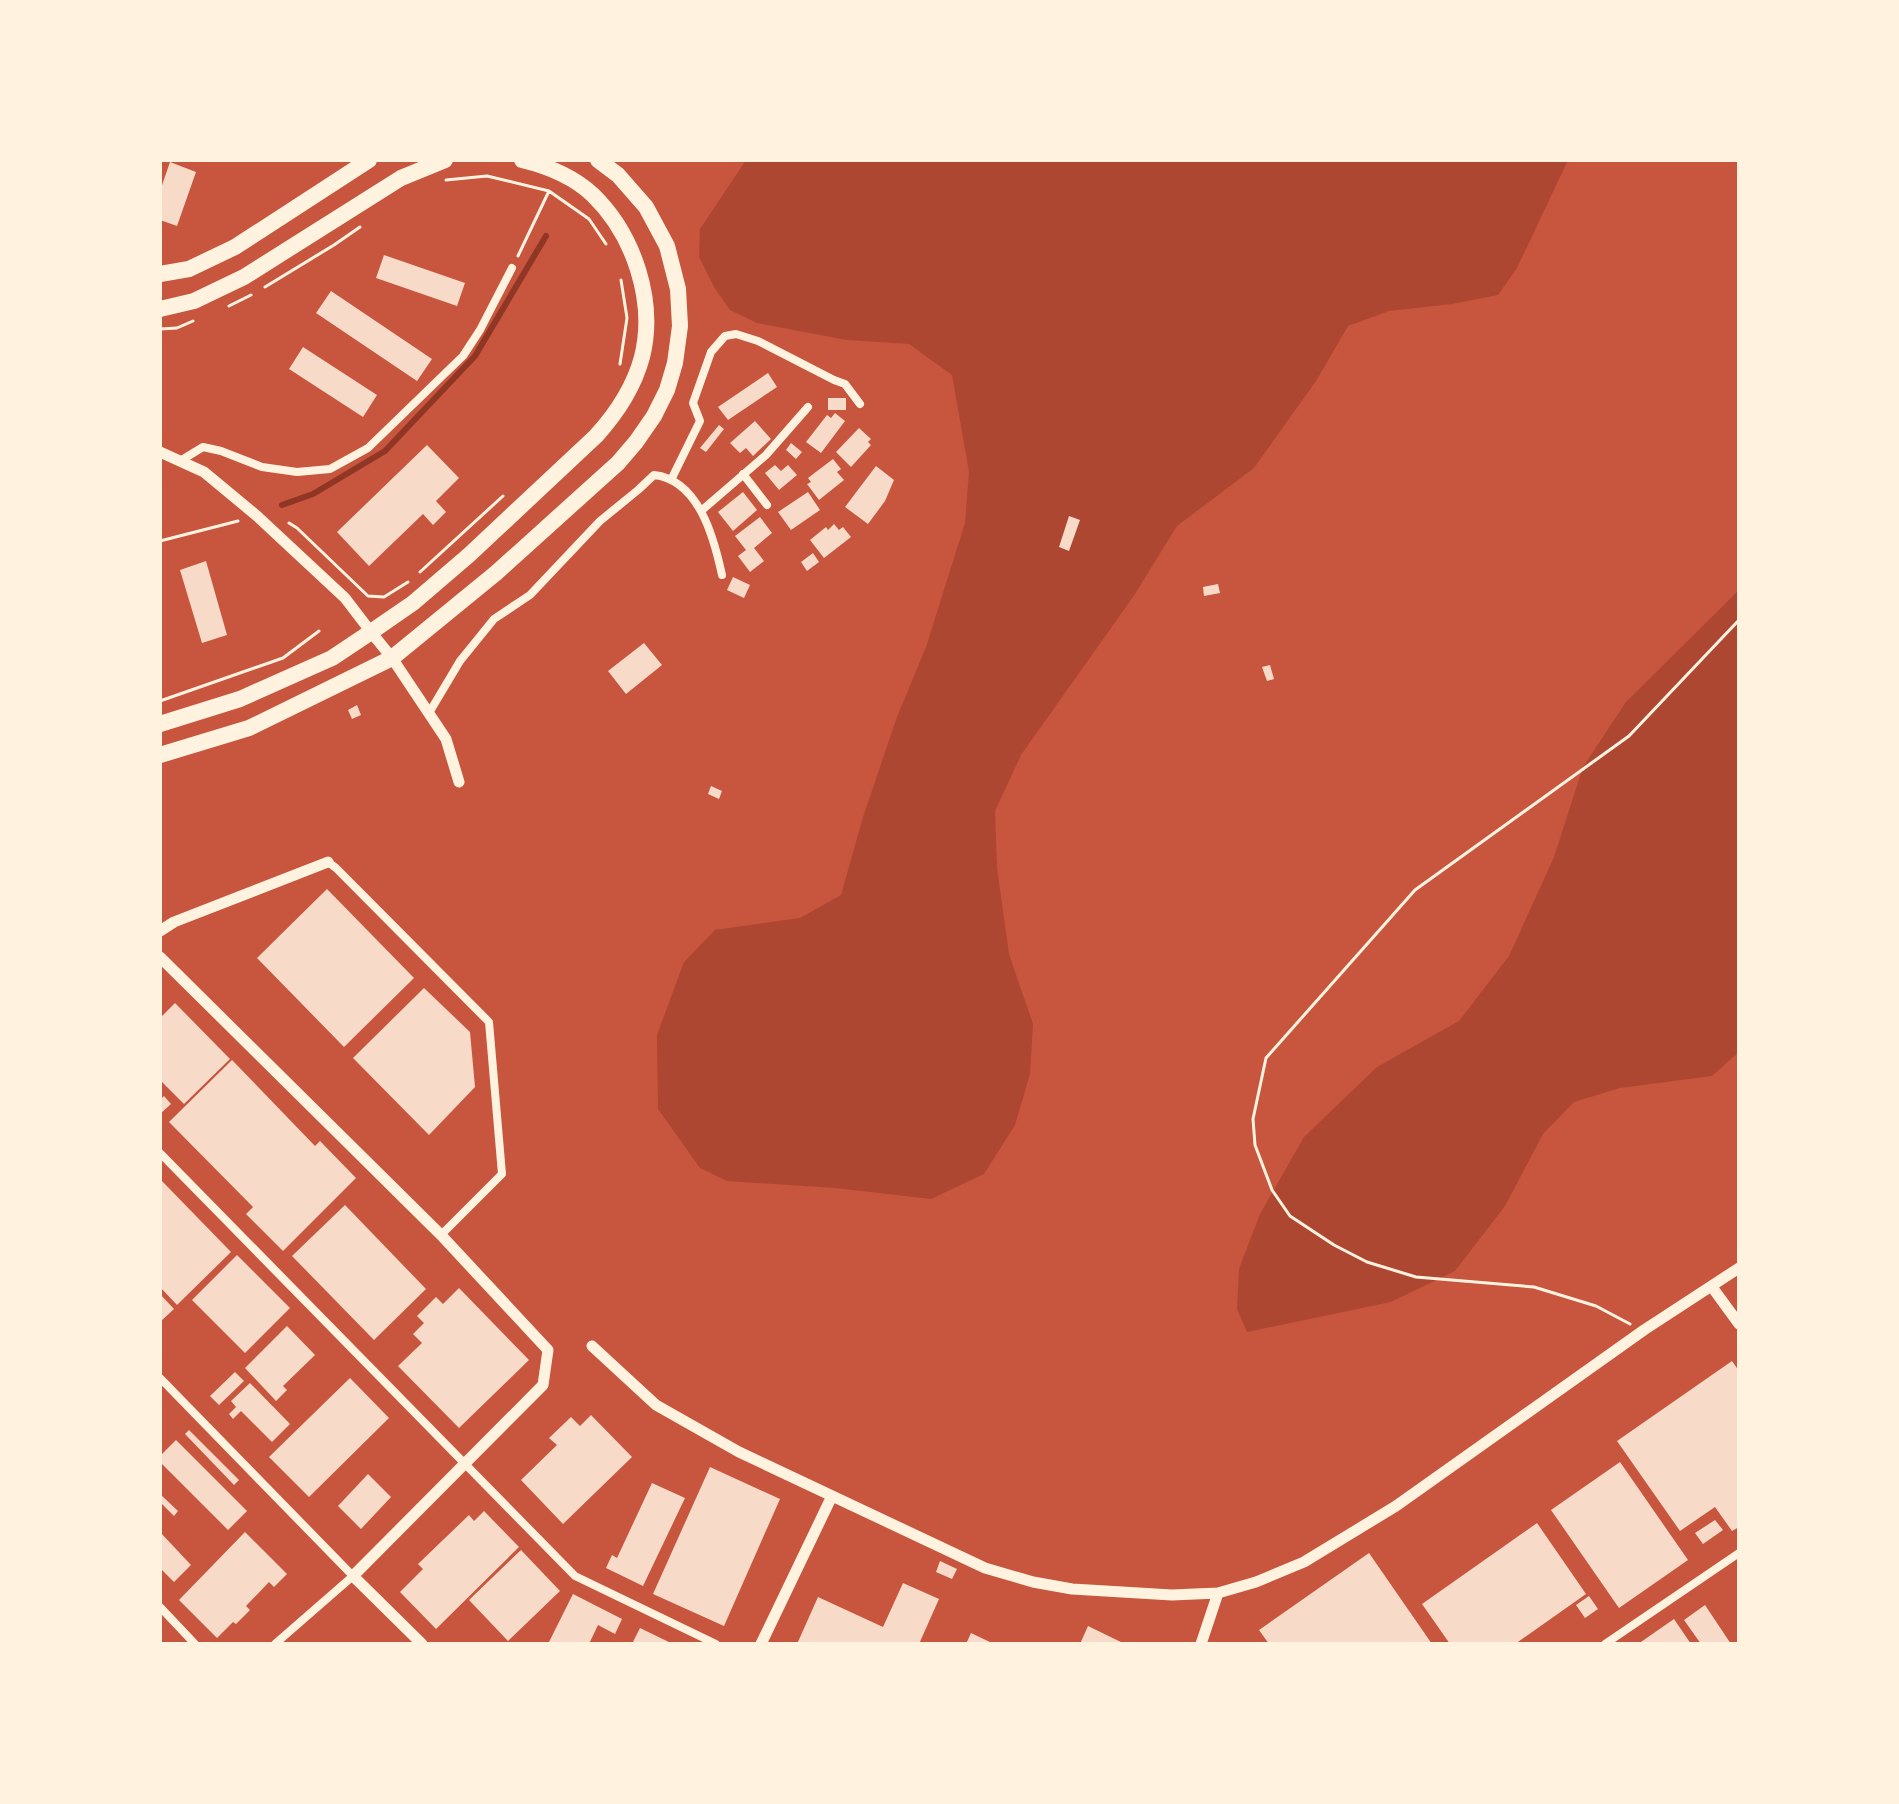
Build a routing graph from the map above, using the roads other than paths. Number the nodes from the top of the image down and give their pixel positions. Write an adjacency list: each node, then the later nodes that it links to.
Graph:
1 (369, 160): 6 (highway)
2 (445, 160): 7 (highway)
3 (522, 160): 17 (highway)
4 (598, 160): 18 (highway)
5 (512, 268): 11 (street)
6 (160, 274)
7 (160, 309)
8 (860, 404): 13 (street)
9 (808, 407): 12 (street)
10 (160, 452): 11 (street)
11 (180, 461): 17 (street)
12 (743, 474): 14 (street); 15 (street)
13 (671, 480): 15 (street); 19 (street)
14 (767, 505)
15 (701, 511): 16 (street)
16 (722, 575)
17 (371, 632): 18 (street); 20 (highway)
18 (392, 658): 19 (street); 21 (highway)
19 (429, 713): 22 (street)
20 (160, 724)
21 (160, 755)
22 (459, 782)
23 (328, 862): 24 (street); 27 (street)
24 (160, 931)
25 (160, 957): 27 (street)
26 (160, 1153): 33 (street)
27 (441, 1235): 33 (street)
28 (1739, 1268): 29 (street)
29 (1712, 1287): 30 (street); 37 (street)
30 (1739, 1324)
31 (592, 1346): 34 (street)
32 (160, 1378): 36 (street)
33 (466, 1464): 36 (street); 42 (street)
34 (832, 1496): 37 (street); 43 (street)
35 (1739, 1553): 45 (street)
36 (353, 1576): 40 (street); 41 (street)
37 (1218, 1593): 44 (street)
38 (160, 1607): 39 (street)
39 (195, 1644)
40 (275, 1644)
41 (422, 1644)
42 (716, 1644)
43 (761, 1644)
44 (1201, 1644)
45 (1605, 1644)

